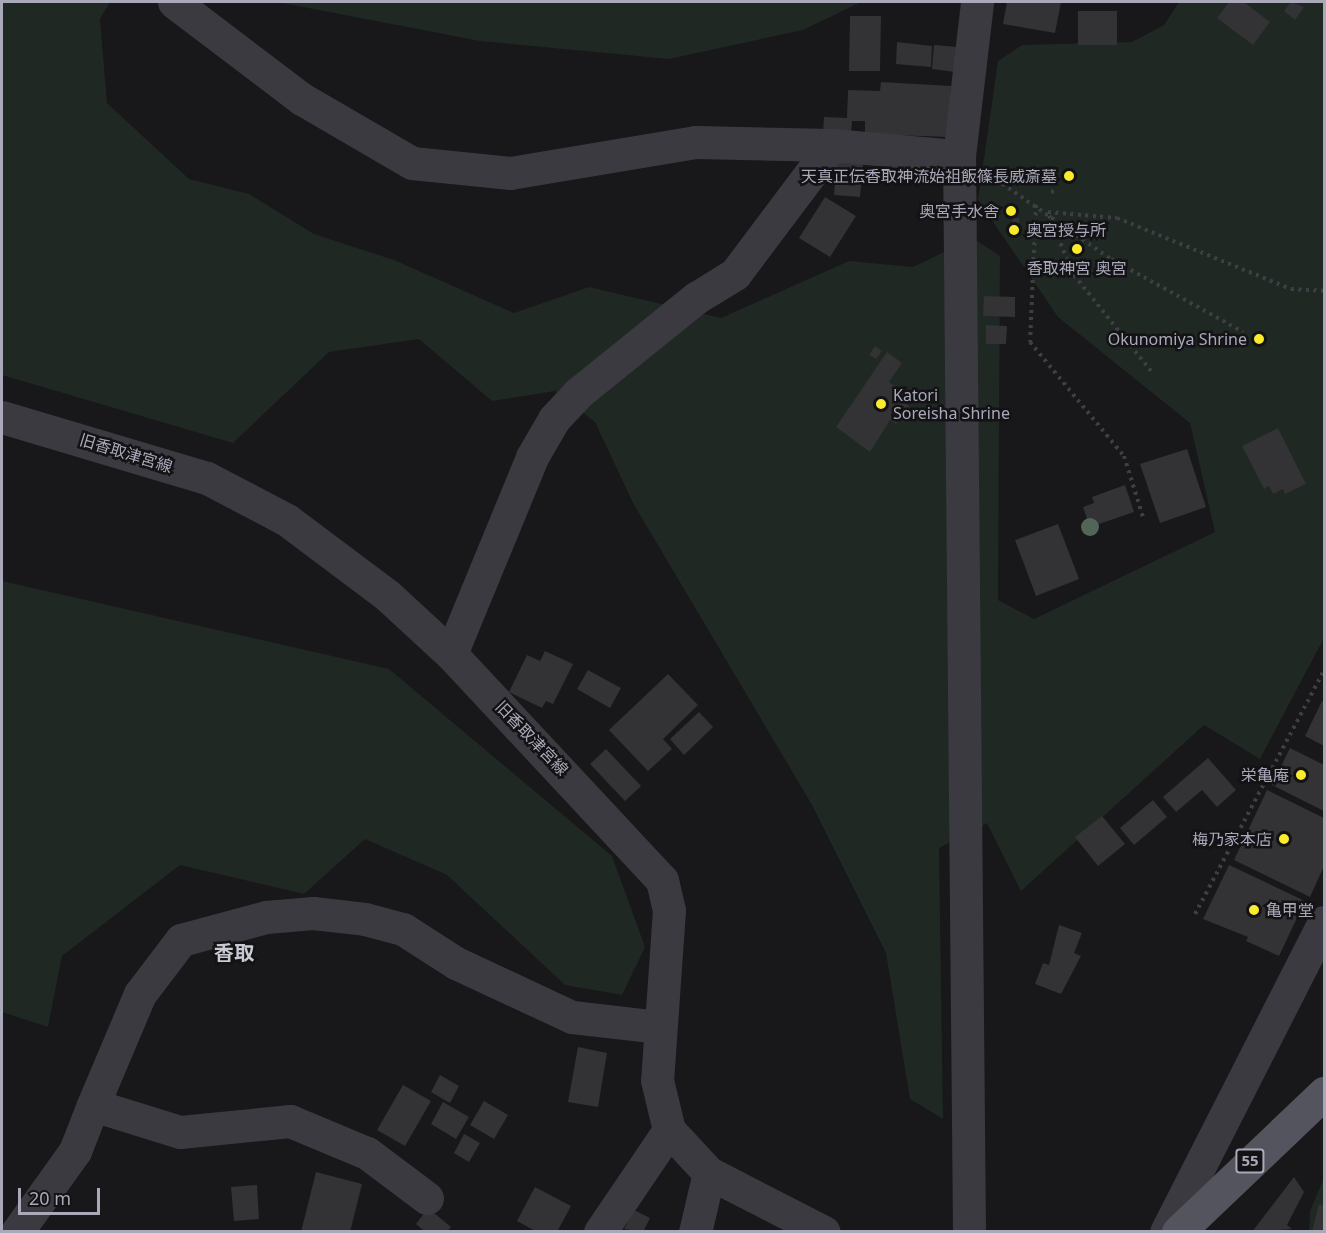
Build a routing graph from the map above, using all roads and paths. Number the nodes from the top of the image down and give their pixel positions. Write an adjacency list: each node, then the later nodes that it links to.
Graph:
1 (174, 2): 3 (street)
2 (977, 2): 4 (street)
3 (832, 145): 4 (street); 14 (street)
4 (959, 156): 7 (path); 28 (street)
5 (1058, 190): 6 (path)
6 (1051, 192)
7 (1036, 205): 8 (path); 13 (path)
8 (1048, 212): 9 (path); 10 (path); 11 (path)
9 (1324, 291)
10 (1243, 332)
11 (1151, 371)
12 (2, 417): 14 (street, 旧香取津宮線)
13 (1143, 517)
14 (451, 654): 18 (street, 旧香取津宮線)
15 (1324, 670): 16 (path)
16 (1195, 914)
17 (1324, 922): 29 (street)
18 (660, 1027): 20 (street); 21 (street, 旧香取津宮線)
19 (1324, 1093): 30 (main road, 55)
20 (93, 1105): 23 (street); 24 (street)
21 (669, 1130): 22 (street, 旧香取津宮線); 25 (street)
22 (709, 1173): 26 (street); 27 (street, 旧香取津宮線)
23 (427, 1198)
24 (17, 1232)
25 (600, 1232)
26 (695, 1232)
27 (824, 1232)
28 (969, 1232)
29 (1166, 1232)
30 (1178, 1232)

